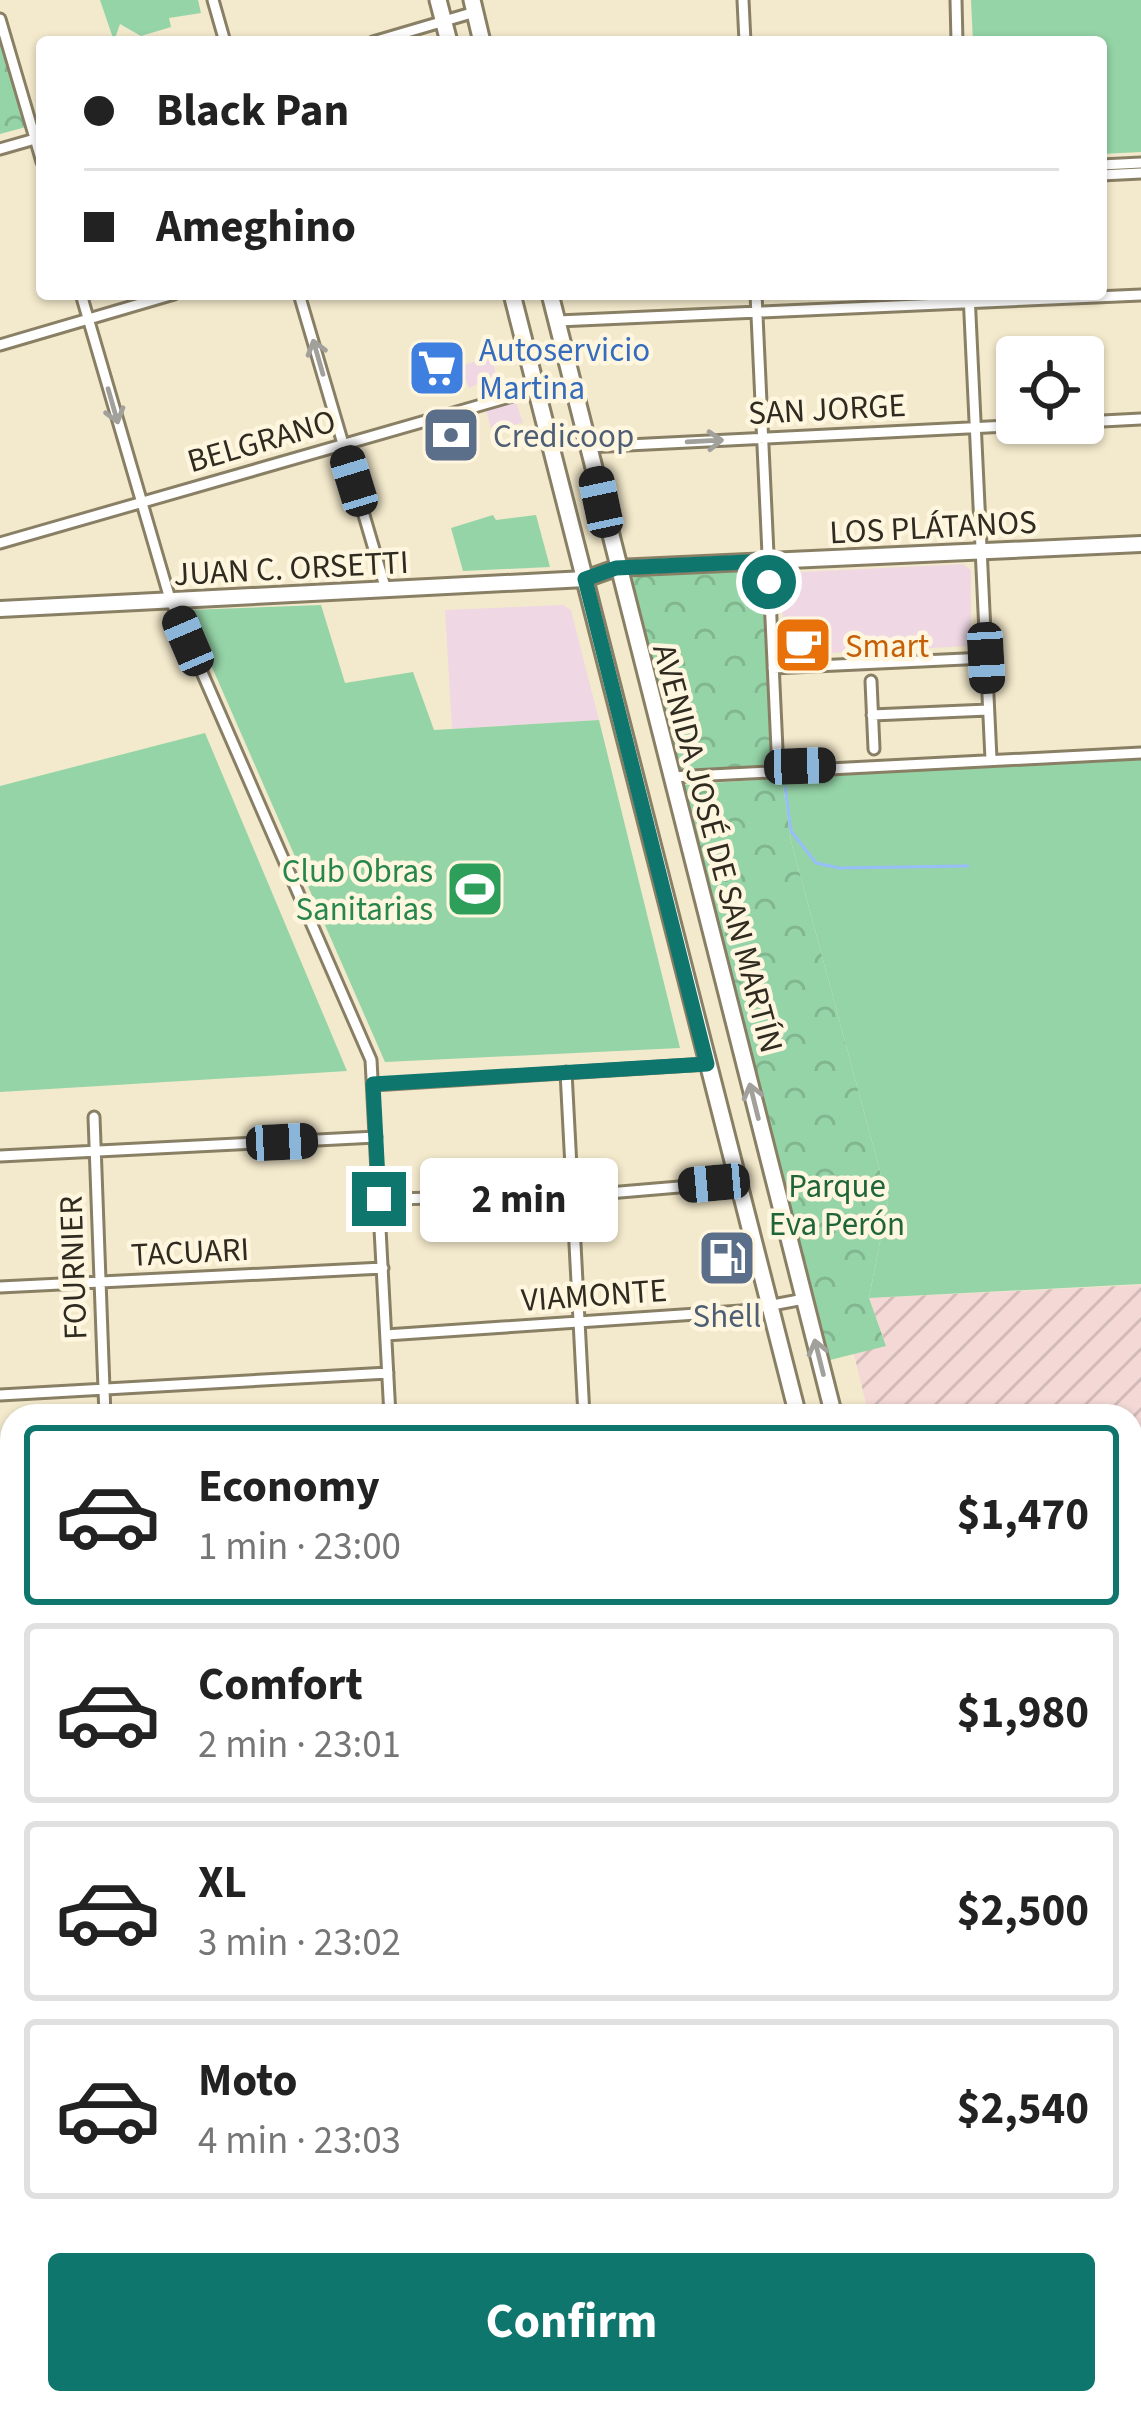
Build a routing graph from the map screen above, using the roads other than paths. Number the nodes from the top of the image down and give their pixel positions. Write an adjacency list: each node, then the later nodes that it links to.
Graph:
1 (213, 0): 8 (street)
2 (438, 0): 7 (main road)
3 (743, 0): 12 (street)
4 (956, 0): 13 (street)
5 (473, 6): 7 (street); 11 (main road)
6 (0, 19): 14 (street)
7 (443, 22): 9 (street); 10 (main road)
8 (223, 36)
9 (394, 36)
10 (446, 36)
11 (480, 36)
12 (745, 36)
13 (958, 36)
14 (36, 129)
15 (36, 139): 16 (street)
16 (0, 149)
17 (1141, 163): 18 (street)
18 (1107, 165)
19 (1141, 173): 20 (street)
20 (1107, 175)
21 (1141, 295): 22 (street)
22 (1107, 296)
23 (83, 300): 32 (street)
24 (153, 300): 32 (street)
25 (301, 300): 41 (street, one-way to 25)
26 (514, 300): 35 (main road, AVENIDA JOSÉ DE SAN MARTÍN)
27 (552, 300): 33 (main road, AVENIDA JOSÉ DE SAN MARTÍN)
28 (756, 300): 31 (street)
29 (939, 300): 31 (street)
30 (969, 300): 39 (street)
31 (757, 312): 33 (street); 40 (street)
32 (88, 319): 34 (street); 43 (street, one-way to 43)
33 (558, 321): 42 (main road, AVENIDA JOSÉ DE SAN MARTÍN)
34 (0, 345)
35 (537, 389): 41 (street, BELGRANO); 49 (main road, AVENIDA JOSÉ DE SAN MARTÍN)
36 (1141, 419): 37 (street)
37 (1104, 421)
38 (996, 427): 39 (street, SAN JORGE)
39 (975, 428): 40 (street, SAN JORGE); 46 (street)
40 (762, 438): 42 (street, SAN JORGE, one-way to 40); 47 (street)
41 (343, 445): 43 (street, BELGRANO); 50 (street)
42 (588, 447): 48 (main road, AVENIDA JOSÉ DE SAN MARTÍN)
43 (142, 502): 44 (street, BELGRANO); 51 (street)
44 (0, 543)
45 (1141, 544): 46 (main road, LOS PLÁTANOS)
46 (980, 551): 47 (main road, LOS PLÁTANOS); 53 (street)
47 (768, 561): 48 (main road, LOS PLÁTANOS); 54 (street)
48 (616, 568): 49 (main road, LOS PLÁTANOS); 62 (main road, AVENIDA JOSÉ DE SAN MARTÍN)
49 (585, 579): 50 (main road, JUAN C. ORSETTI); 63 (main road, AVENIDA JOSÉ DE SAN MARTÍN)
50 (386, 590): 51 (main road, JUAN C. ORSETTI)
51 (170, 599): 52 (main road, JUAN C. ORSETTI); 65 (street)
52 (0, 609)
53 (986, 658): 54 (street); 56 (street)
54 (773, 668): 61 (street)
55 (871, 681): 57 (street)
56 (988, 710): 57 (street); 60 (street)
57 (872, 715): 58 (street)
58 (874, 749)
59 (1141, 753): 60 (street)
60 (991, 759): 61 (street)
61 (778, 771): 62 (street)
62 (672, 777): 76 (main road, AVENIDA JOSÉ DE SAN MARTÍN, one-way to 62)
63 (707, 1064): 64 (street); 70 (main road, AVENIDA JOSÉ DE SAN MARTÍN)
64 (566, 1072): 65 (street); 71 (street)
65 (373, 1084): 67 (street)
66 (94, 1117): 68 (street, FOURNIER)
67 (376, 1137): 68 (street); 72 (street)
68 (95, 1151): 69 (street); 74 (street, FOURNIER)
69 (0, 1156)
70 (738, 1182): 71 (street); 77 (main road, AVENIDA JOSÉ DE SAN MARTÍN)
71 (573, 1196): 72 (street); 78 (street)
72 (379, 1199): 73 (street)
73 (383, 1268): 74 (street, TACUARI); 79 (street)
74 (99, 1282): 75 (street, TACUARI); 81 (street, FOURNIER)
75 (0, 1287)
76 (804, 1299): 77 (street, VIAMONTE); 87 (main road, AVENIDA JOSÉ DE SAN MARTÍN, one-way to 76)
77 (772, 1306): 78 (street, VIAMONTE); 86 (main road, AVENIDA JOSÉ DE SAN MARTÍN)
78 (579, 1322): 79 (street, VIAMONTE); 85 (street)
79 (386, 1335): 80 (street)
80 (388, 1373): 81 (street); 84 (street)
81 (104, 1389): 82 (street); 83 (street, FOURNIER)
82 (0, 1395)
83 (105, 1404)
84 (389, 1404)
85 (583, 1404)
86 (795, 1404)
87 (831, 1404)

